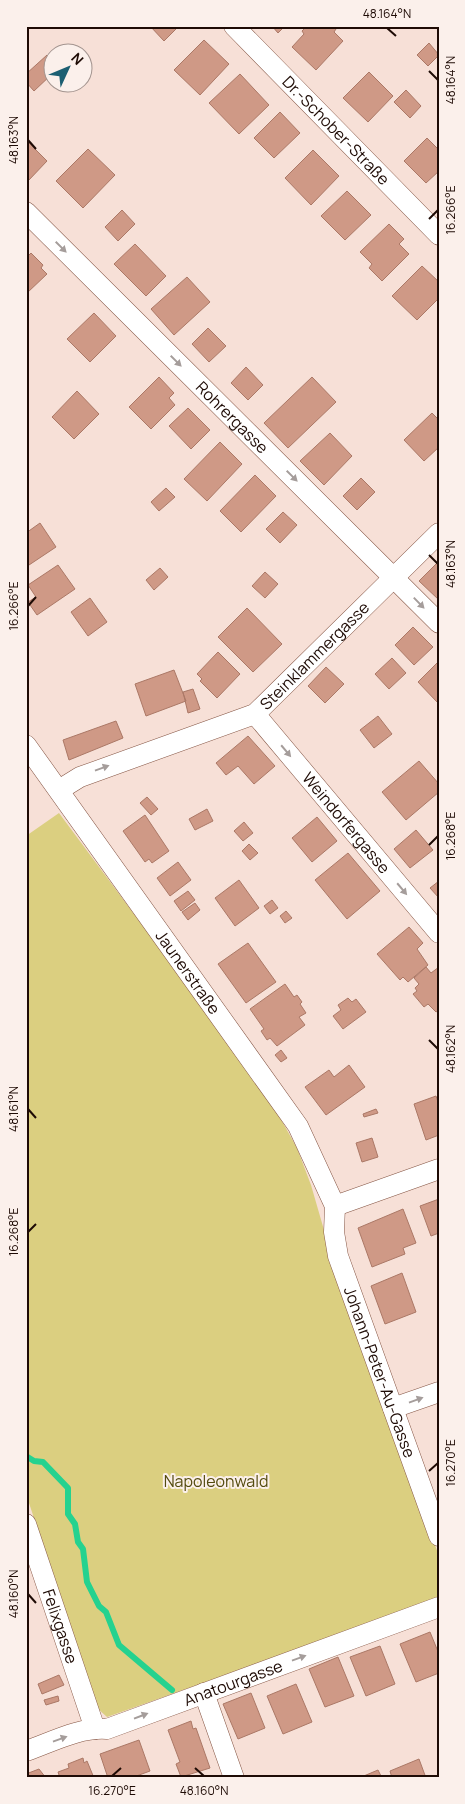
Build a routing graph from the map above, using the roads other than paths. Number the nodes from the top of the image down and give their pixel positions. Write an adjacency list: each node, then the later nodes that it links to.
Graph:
1 (234, 26): 3 (street, Dr.-Schober-Straße)
2 (26, 212): 5 (street, Rohrergasse, one-way to 5)
3 (439, 234)
4 (439, 533): 5 (street, Steinklammergasse)
5 (394, 577): 6 (street, Rohrergasse, one-way to 6); 7 (street, Steinklammergasse)
6 (439, 623)
7 (255, 714): 9 (street, Steinklammergasse, one-way to 7); 10 (street, Weindorfergasse, one-way to 10)
8 (26, 745): 9 (street, Jaunerstraße)
9 (59, 790): 12 (street, Jaunerstraße)
10 (439, 933)
11 (439, 1170): 12 (street)
12 (335, 1206): 14 (street, Johann-Peter-Au-Gasse)
13 (439, 1392): 14 (street, one-way to 13)
14 (393, 1408): 16 (street, Johann-Peter-Au-Gasse)
15 (26, 1524): 19 (street, Felixgasse)
16 (439, 1536)
17 (439, 1606): 18 (street, Anatourgasse, one-way to 17)
18 (204, 1692): 19 (street, Anatourgasse, one-way to 18); 21 (street)
19 (95, 1728): 20 (street, Anatourgasse, one-way to 19)
20 (26, 1751)
21 (234, 1778)

